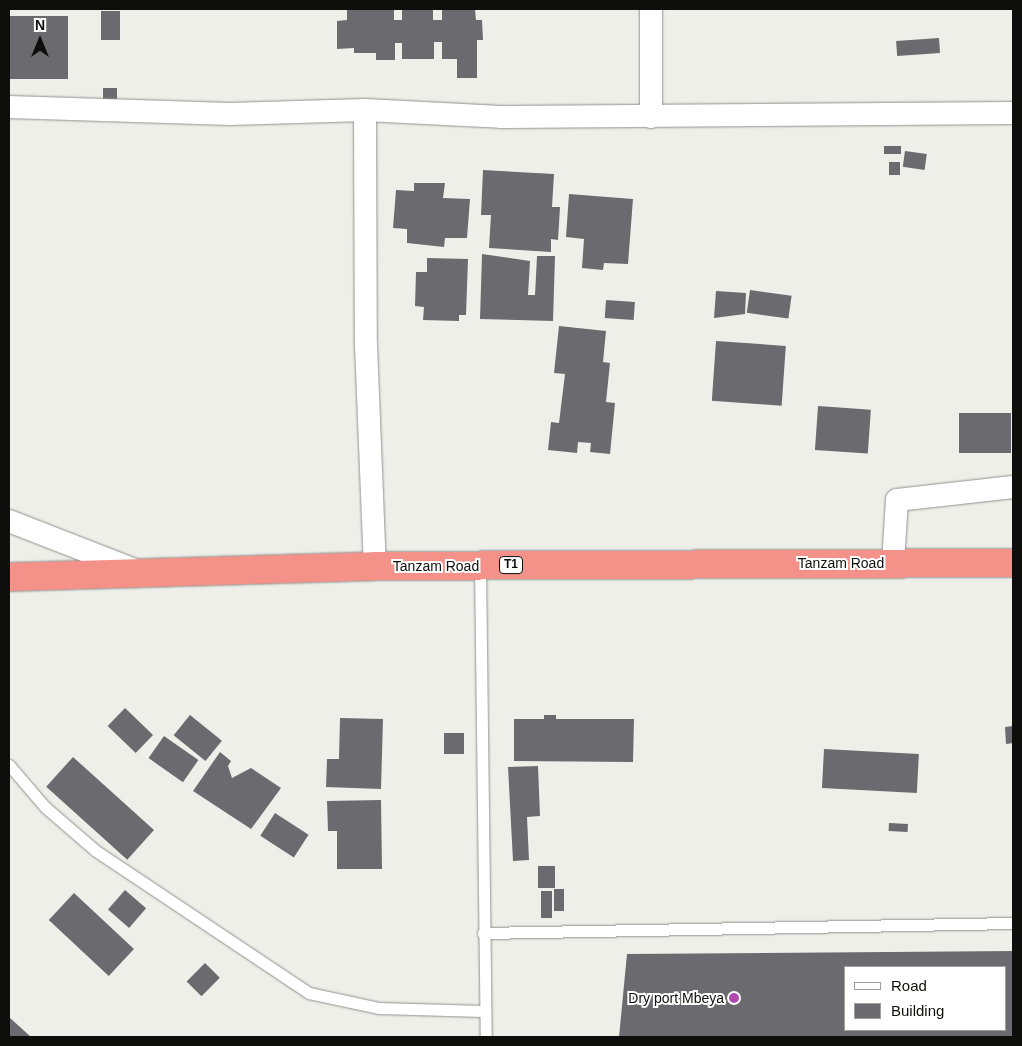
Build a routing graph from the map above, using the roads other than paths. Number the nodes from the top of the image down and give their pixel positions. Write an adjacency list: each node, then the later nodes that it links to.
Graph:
1 (651, 9): 5 (street)
2 (9, 107): 3 (street)
3 (365, 110): 5 (street); 11 (street)
4 (1013, 113): 5 (street)
5 (651, 117)
6 (1013, 487): 8 (street)
7 (9, 521): 12 (street)
8 (893, 563): 9 (highway, Tanzam Road / T1); 10 (highway, Tanzam Road / T1)
9 (1013, 563)
10 (480, 565): 11 (highway, Tanzam Road / T1); 16 (lane)
11 (375, 566): 12 (highway, Tanzam Road / T1)
12 (135, 570): 13 (highway, Tanzam Road / T1)
13 (9, 577)
14 (9, 765): 17 (lane)
15 (1013, 923): 16 (lane)
16 (484, 933): 17 (lane)
17 (483, 1011): 18 (lane)
18 (486, 1037)

